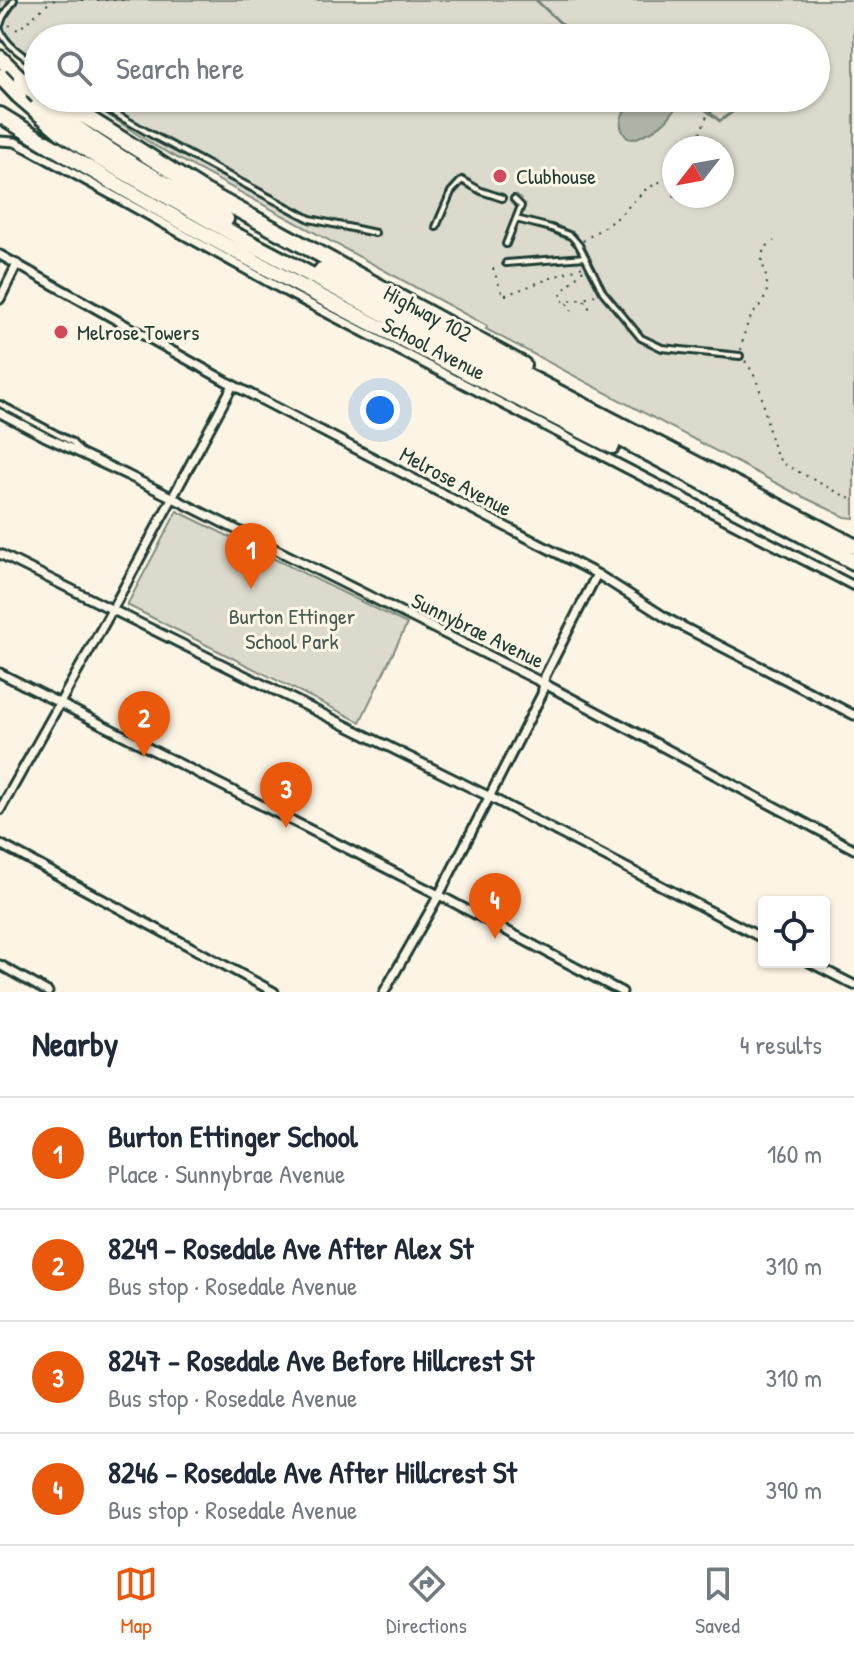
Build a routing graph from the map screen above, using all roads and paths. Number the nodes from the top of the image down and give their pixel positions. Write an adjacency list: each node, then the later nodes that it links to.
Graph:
1 (14, 0): 6 (lane)
2 (55, 0): 5 (path)
3 (81, 0): 4 (path)
4 (123, 0)
5 (25, 24)
6 (0, 25): 7 (path); 8 (lane)
7 (24, 25)
8 (24, 56)
9 (0, 58): 11 (highway, bridge)
10 (0, 76): 12 (highway, Highway 102, bridge)
11 (24, 82)
12 (24, 100)
13 (38, 112): 48 (highway, Highway 102, bridge)
14 (78, 112): 49 (highway)
15 (112, 112): 25 (lane)
16 (711, 112): 18 (path)
17 (0, 115): 48 (highway)
18 (699, 136)
19 (0, 141): 53 (street, School Avenue)
20 (662, 181): 28 (path)
21 (502, 198): 24 (lane)
22 (514, 199): 23 (lane)
23 (516, 219): 27 (lane); 28 (lane)
24 (436, 227)
25 (375, 233)
26 (774, 241): 41 (path)
27 (506, 244)
28 (579, 245): 30 (lane)
29 (0, 255): 33 (street, Melrose Avenue)
30 (585, 257): 31 (lane); 32 (lane)
31 (506, 263)
32 (589, 263): 34 (path); 35 (lane); 38 (path)
33 (17, 264): 36 (street); 42 (street, Melrose Avenue)
34 (493, 268)
35 (603, 292): 37 (path); 41 (lane)
36 (0, 299)
37 (584, 299): 38 (path); 39 (path)
38 (566, 301): 40 (path)
39 (590, 309)
40 (575, 316)
41 (740, 356): 47 (path)
42 (233, 385): 46 (street); 52 (street, Melrose Avenue)
43 (0, 404): 45 (lane, Sunnybrae Avenue)
44 (0, 413): 45 (street, Sunnybrae Avenue)
45 (81, 452): 46 (street, Sunnybrae Avenue)
46 (172, 498): 54 (street); 56 (street, Sunnybrae Avenue)
47 (854, 501)
48 (748, 507): 51 (highway, Highway 102)
49 (854, 546)
50 (0, 554): 54 (street)
51 (854, 562)
52 (597, 574): 56 (street); 58 (street, Melrose Avenue)
53 (854, 586)
54 (112, 610): 57 (street); 59 (street)
55 (0, 673): 57 (street)
56 (543, 683): 59 (street); 62 (street, Sunnybrae Avenue)
57 (59, 703): 60 (street); 63 (street)
58 (854, 715)
59 (488, 796): 63 (street); 64 (street)
60 (0, 810)
61 (0, 844): 69 (street)
62 (854, 849)
63 (439, 895): 70 (street); 71 (street)
64 (758, 936)
65 (0, 965): 68 (street)
66 (821, 968): 67 (street)
67 (854, 985)
68 (48, 992)
69 (274, 992)
70 (384, 992)
71 (622, 992)

